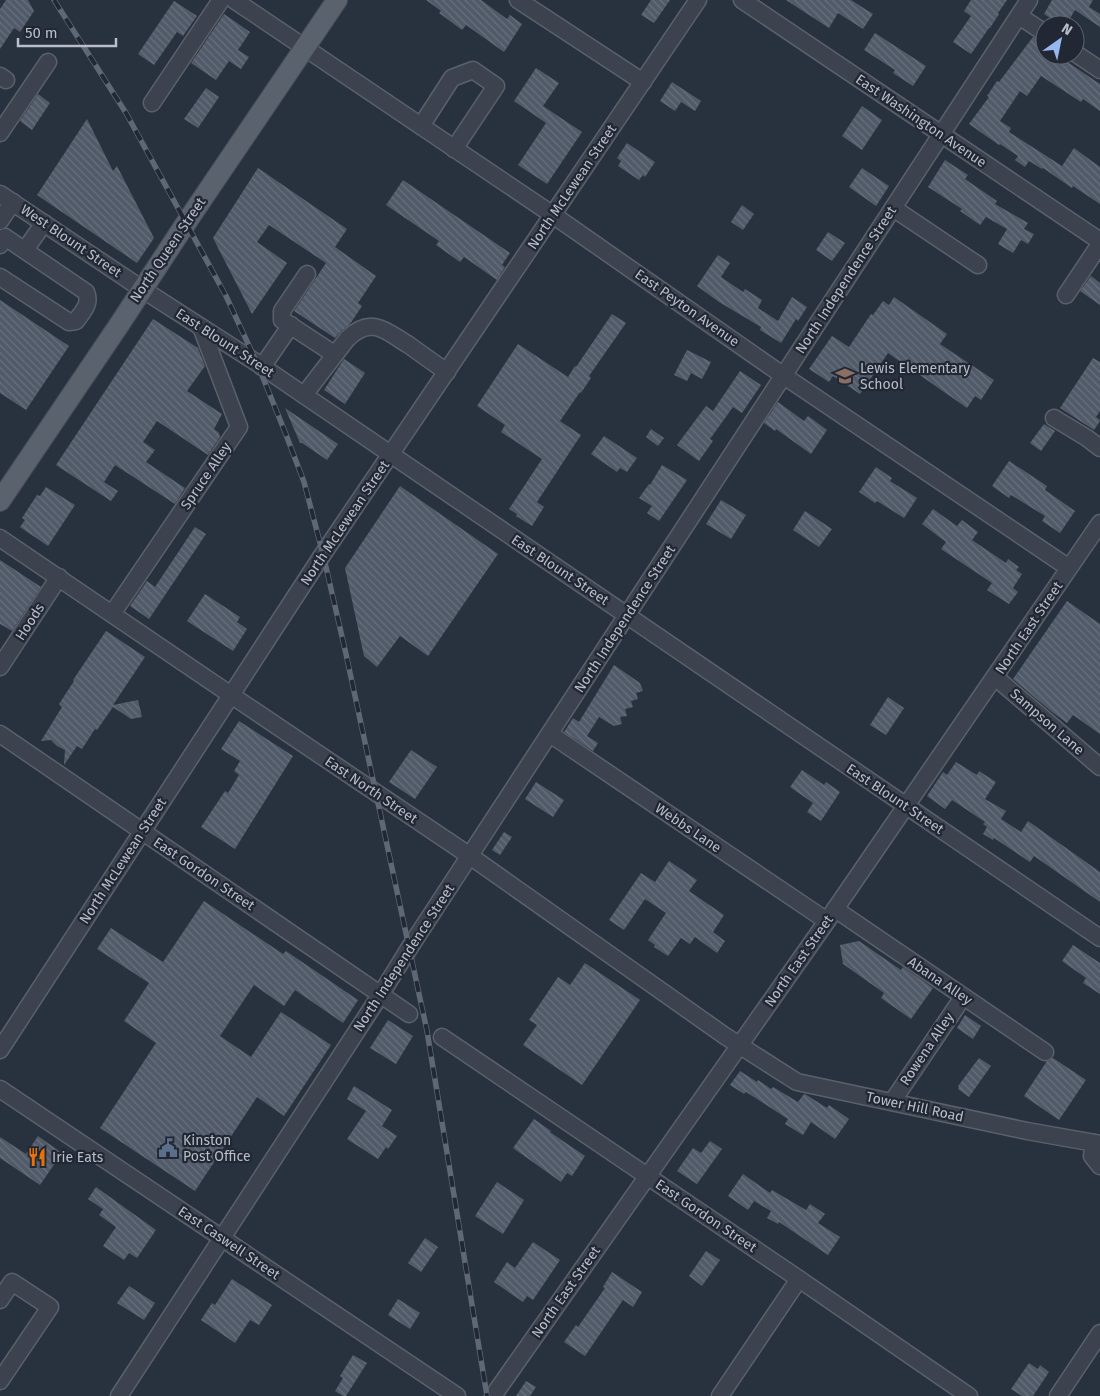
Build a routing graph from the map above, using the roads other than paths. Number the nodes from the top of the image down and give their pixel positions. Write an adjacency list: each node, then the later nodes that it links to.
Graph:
1 (221, 0): 15 (street)
2 (234, 0): 10 (street, East Peyton Avenue)
3 (337, 0): 10 (main road, North Queen Street)
4 (518, 0): 14 (street)
5 (698, 0): 14 (street, North McLewean Street)
6 (742, 0): 18 (street, East Washington Avenue)
7 (1029, 0): 8 (street, North Independence Street)
8 (1019, 16): 9 (street); 18 (street, North Independence Street)
9 (1035, 26)
10 (305, 48): 16 (street, East Peyton Avenue); 30 (main road, North Queen Street)
11 (1085, 60): 13 (street)
12 (48, 62): 17 (street)
13 (1100, 70)
14 (642, 82): 22 (street, North McLewean Street)
15 (152, 103)
16 (421, 126): 19 (street, East Peyton Avenue); 19 (street)
17 (0, 133)
18 (942, 134): 21 (street, North Independence Street); 25 (street, East Washington Avenue)
19 (454, 149): 22 (street, East Peyton Avenue)
20 (6, 198): 23 (street, West Blount Street); 24 (street)
21 (893, 208): 27 (street); 37 (street, North Independence Street)
22 (553, 215): 36 (street, North McLewean Street); 37 (street, East Peyton Avenue)
23 (44, 223): 26 (street); 30 (street, West Blount Street)
24 (1, 234): 26 (street)
25 (1100, 243): 31 (street)
26 (26, 250): 29 (street)
27 (978, 265)
28 (308, 274): 32 (street)
29 (0, 277)
30 (142, 289): 33 (street, East Blount Street); 42 (main road, North Queen Street)
31 (1066, 295)
32 (290, 325): 34 (street); 35 (street)
33 (201, 327): 35 (street, East Blount Street); 47 (street, Spruce Alley)
34 (334, 354): 36 (street); 38 (street)
35 (262, 367): 38 (street, East Blount Street)
36 (447, 372): 41 (street, North McLewean Street)
37 (784, 376): 45 (street, East Peyton Avenue); 48 (street, North Independence Street)
38 (304, 395): 41 (street, East Blount Street)
39 (1054, 418): 40 (street)
40 (1100, 448)
41 (391, 455): 48 (street, East Blount Street); 51 (street, North McLewean Street)
42 (0, 501)
43 (1100, 523): 45 (street, North East Street)
44 (0, 538): 46 (street, East North Street)
45 (1069, 568): 50 (street, North East Street)
46 (59, 577): 47 (street, East North Street); 49 (street, Hoods)
47 (112, 614): 51 (street, East North Street)
48 (627, 616): 53 (street, North Independence Street); 55 (street, East Blount Street)
49 (0, 666)
50 (995, 677): 54 (street, Sampson Lane); 55 (street, North East Street)
51 (231, 695): 56 (street, North McLewean Street); 57 (street, East North Street)
52 (0, 734): 56 (street, East Gordon Street)
53 (550, 734): 57 (street, North Independence Street); 58 (street, Webbs Lane)
54 (1100, 767)
55 (906, 806): 58 (street, North East Street); 59 (street, East Blount Street)
56 (142, 832): 60 (street, East Gordon Street); 65 (street, North McLewean Street)
57 (470, 856): 60 (street, North Independence Street); 64 (street, East North Street)
58 (831, 915): 61 (street, Abana Alley); 64 (street, North East Street)
59 (1100, 938)
60 (381, 994): 62 (street, East Gordon Street); 72 (street, North Independence Street)
61 (963, 997): 66 (street, Abana Alley); 68 (street, Rowena Alley)
62 (409, 1014)
63 (442, 1037): 71 (street, East Gordon Street)
64 (740, 1045): 68 (street, Tower Hill Road); 71 (street, North East Street)
65 (0, 1050)
66 (1045, 1052)
67 (0, 1089): 72 (street, East Caswell Street)
68 (892, 1102): 69 (street, Tower Hill Road)
69 (1097, 1143): 70 (street)
70 (1100, 1166)
71 (647, 1176): 73 (street, East Gordon Street); 79 (street, North East Street)
72 (221, 1238): 77 (street, North Independence Street); 78 (street, East Caswell Street)
73 (799, 1278): 80 (street); 81 (street, East Gordon Street)
74 (0, 1300): 76 (street)
75 (1100, 1333): 82 (street)
76 (0, 1381)
77 (119, 1396)
78 (457, 1396)
79 (494, 1396)
80 (720, 1396)
81 (969, 1396)
82 (1058, 1396)

